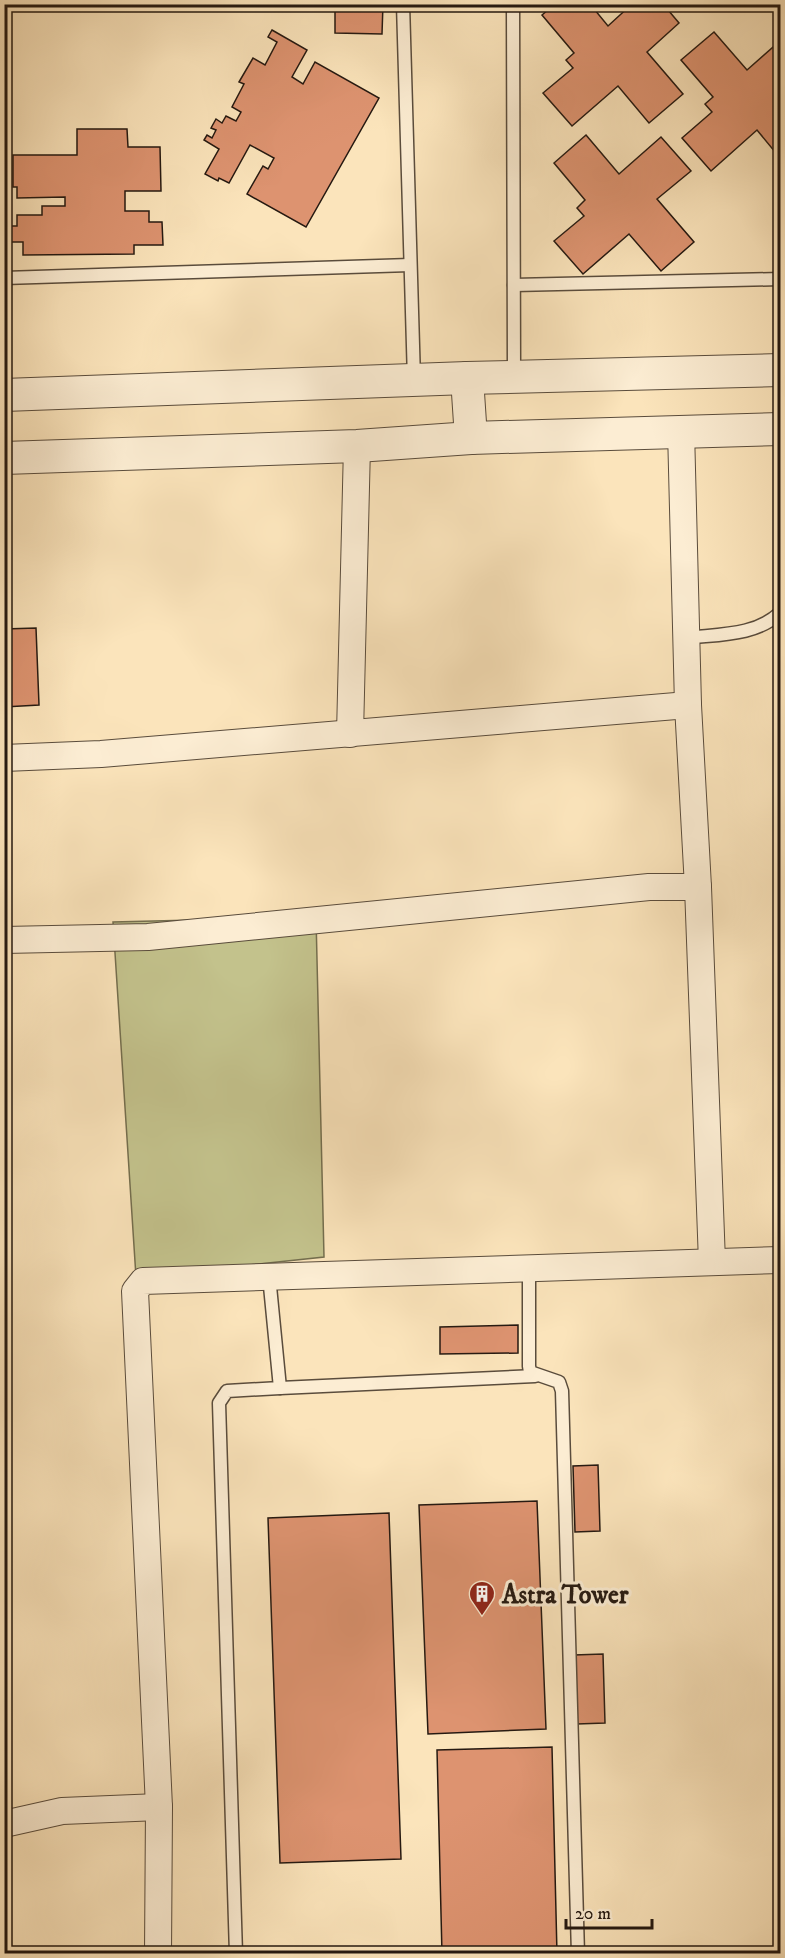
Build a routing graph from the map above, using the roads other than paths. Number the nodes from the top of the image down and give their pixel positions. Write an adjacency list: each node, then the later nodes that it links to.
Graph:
1 (403, 4): 3 (lane)
2 (513, 4): 6 (lane)
3 (410, 265): 4 (lane); 10 (lane)
4 (4, 278)
5 (780, 279): 6 (lane)
6 (514, 285): 8 (lane)
7 (780, 370): 8 (street)
8 (514, 377): 9 (street)
9 (467, 378): 10 (street); 14 (street)
10 (414, 381): 11 (street)
11 (4, 395)
12 (780, 429): 13 (street)
13 (681, 430): 14 (street); 18 (street)
14 (471, 438): 15 (street)
15 (357, 446): 16 (street); 20 (street)
16 (4, 458)
17 (780, 613): 18 (lane)
18 (686, 638): 19 (street)
19 (688, 705): 20 (street); 22 (street)
20 (350, 734): 21 (street)
21 (4, 758)
22 (698, 887): 23 (street); 25 (street)
23 (4, 940)
24 (780, 1260): 25 (street)
25 (712, 1262): 26 (street)
26 (529, 1268): 27 (street); 28 (lane)
27 (269, 1276): 29 (lane); 30 (street)
28 (535, 1376): 29 (lane); 34 (lane)
29 (280, 1388): 33 (lane)
30 (159, 1806): 31 (street); 32 (street)
31 (4, 1824)
32 (158, 1953)
33 (236, 1953)
34 (578, 1953)

